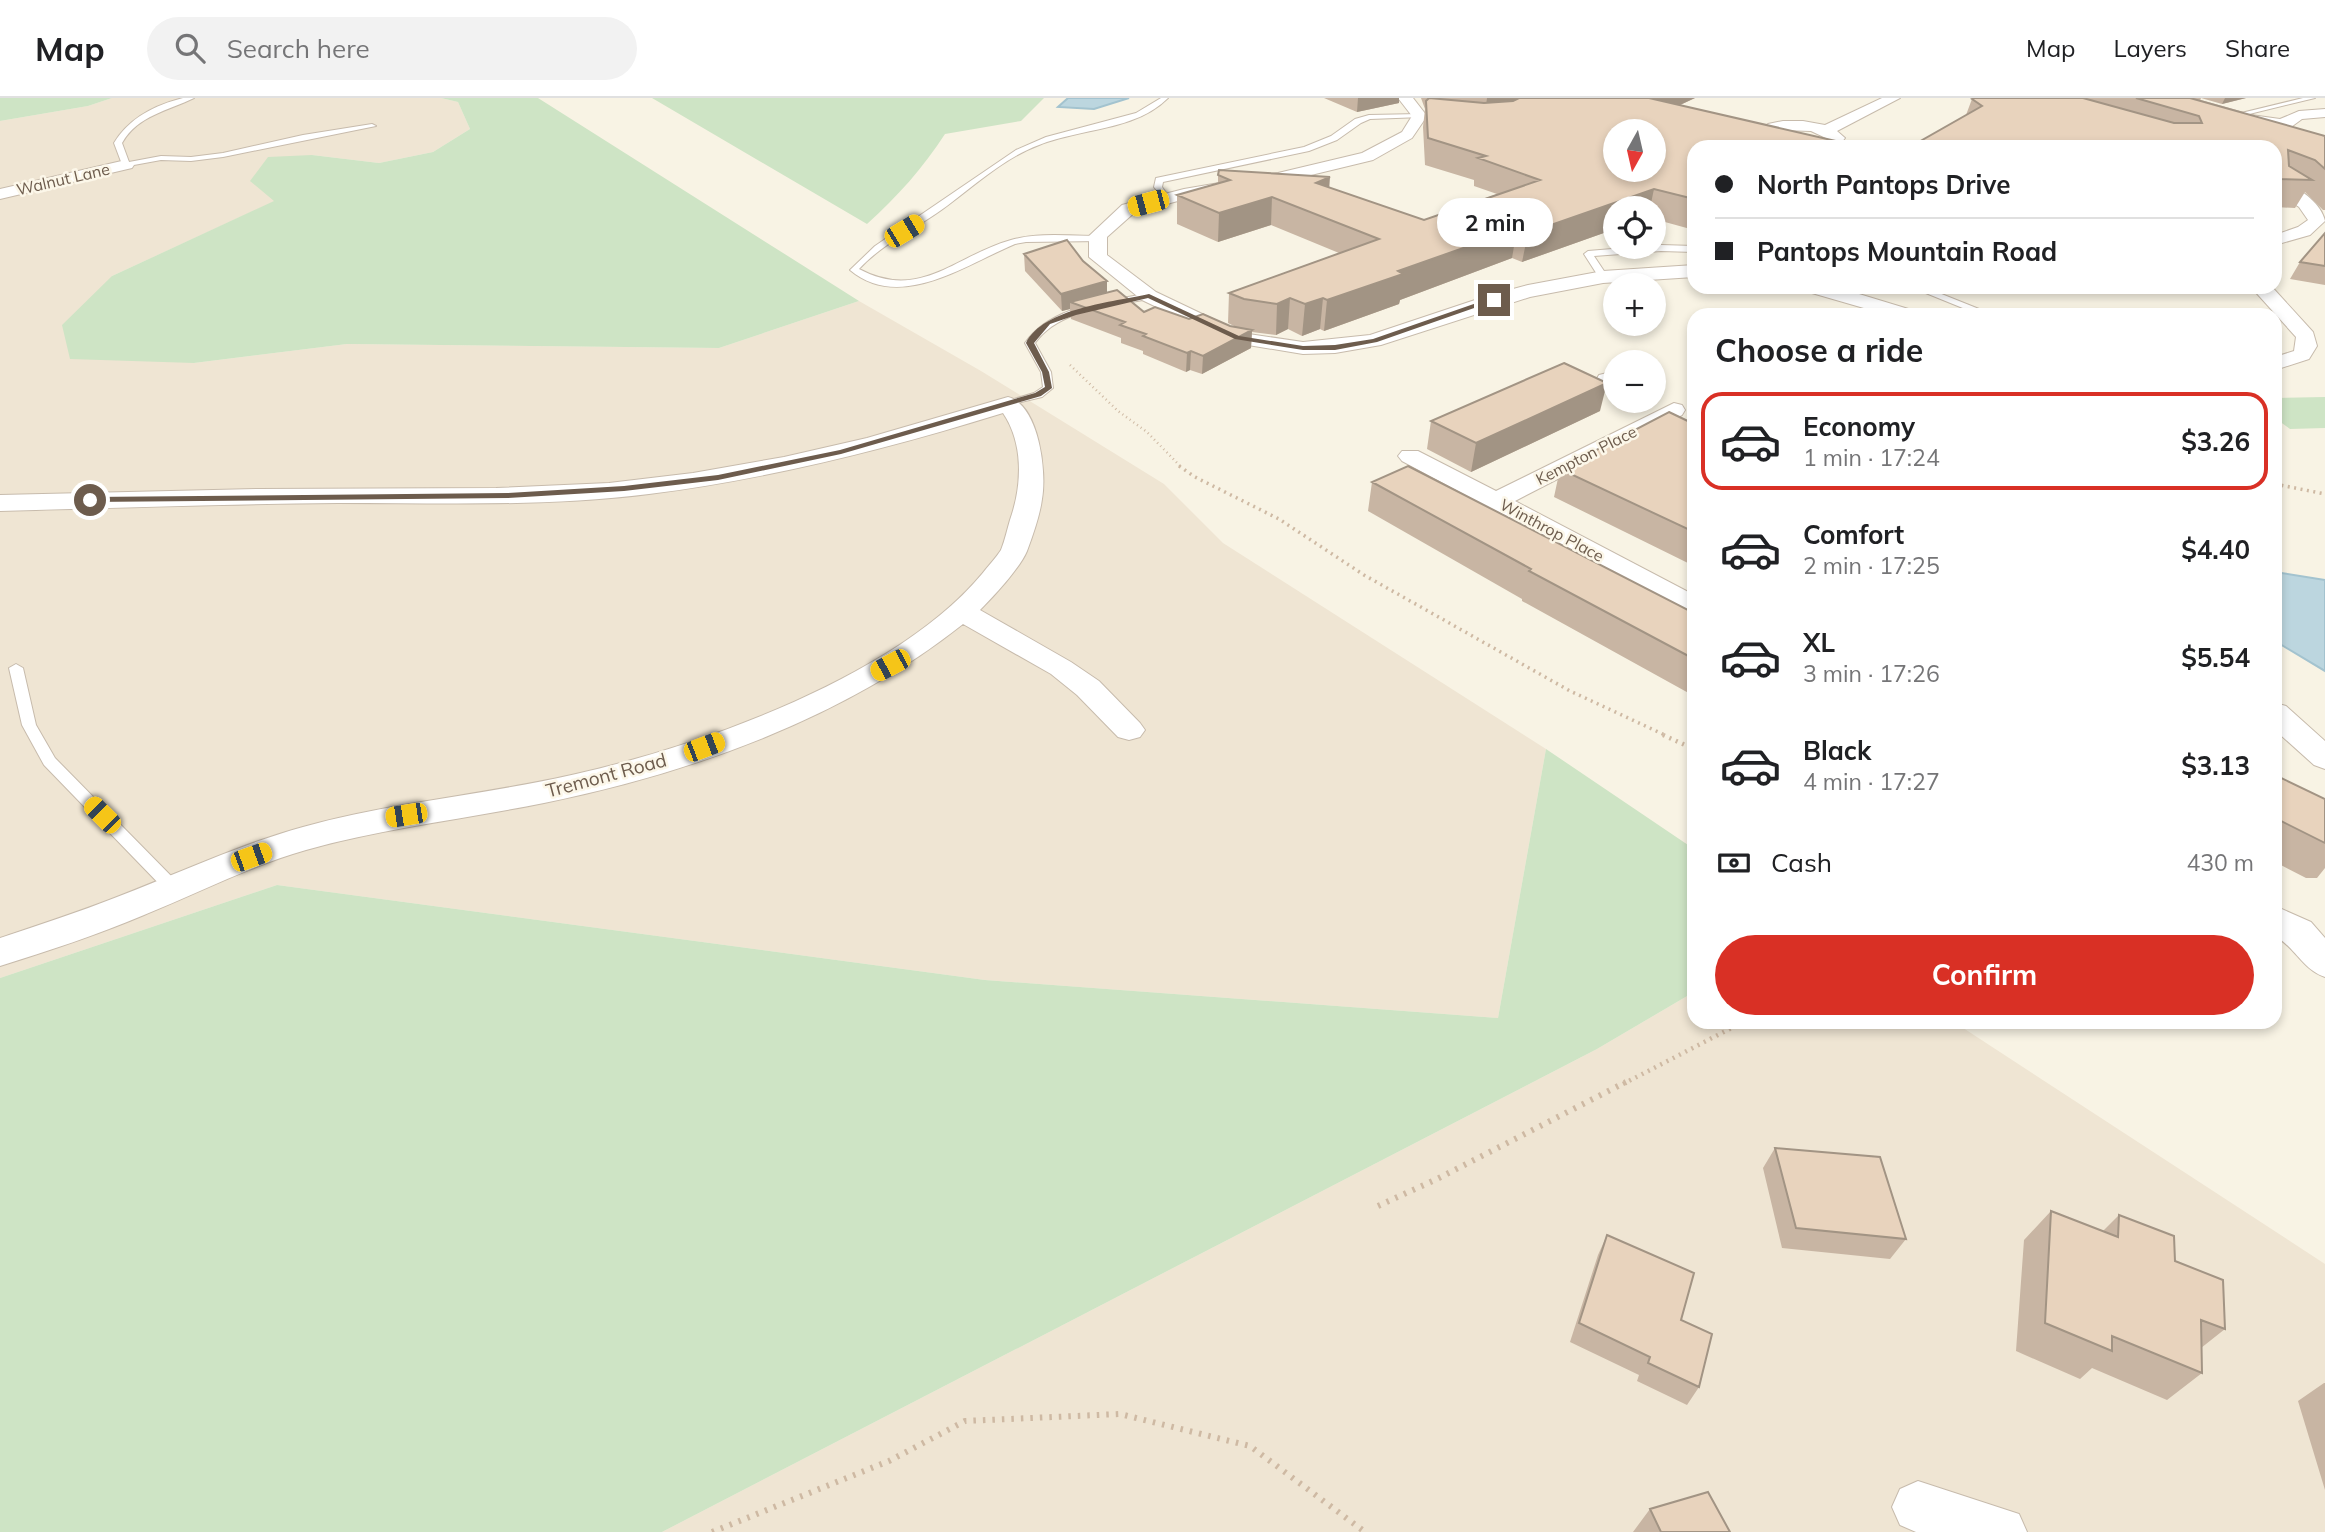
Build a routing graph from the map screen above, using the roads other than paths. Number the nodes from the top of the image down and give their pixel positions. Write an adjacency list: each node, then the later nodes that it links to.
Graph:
1 (191, 98): 19 (lane)
2 (1165, 98): 24 (lane)
3 (1405, 98): 11 (street)
4 (1893, 98): 8 (street)
5 (2174, 98): 10 (street)
6 (2312, 98): 10 (lane)
7 (1856, 100): 8 (street); 14 (street)
8 (1875, 106): 16 (street)
9 (2325, 113): 15 (street)
10 (2237, 115): 15 (street)
11 (1420, 116): 12 (street); 22 (street); 22 (lane)
12 (1441, 117)
13 (372, 126): 19 (lane)
14 (1801, 126): 16 (street); 17 (street)
15 (2293, 130)
16 (1825, 131): 18 (street)
17 (1774, 140)
18 (1836, 140)
19 (127, 165): 21 (street, Walnut Lane)
20 (2282, 189): 23 (street)
21 (0, 194)
22 (1168, 198): 24 (street)
23 (2282, 238)
24 (1098, 239): 32 (street)
25 (1687, 249): 28 (lane)
26 (1687, 271): 27 (street)
27 (1664, 273)
28 (1603, 277): 32 (street)
29 (1841, 294): 33 (street)
30 (1934, 294): 34 (lane)
31 (2267, 294): 35 (street)
32 (1149, 296): 38 (lane)
33 (1886, 308)
34 (1971, 308)
35 (2280, 308)
36 (2282, 310): 37 (street)
37 (2282, 362)
38 (1008, 404): 42 (street); 44 (street, Tremont Road)
39 (1674, 410): 41 (street, Kempton Place)
40 (1409, 456): 41 (street, Winthrop Place)
41 (1498, 500): 43 (street, Winthrop Place)
42 (0, 503)
43 (1687, 602)
44 (964, 613): 47 (street); 49 (street, Tremont Road)
45 (16, 668): 49 (lane)
46 (2282, 719): 48 (street)
47 (1129, 730)
48 (2325, 758)
49 (173, 888): 51 (street, Tremont Road)
50 (2282, 924): 52 (street)
51 (0, 952)
52 (2325, 963)
53 (1917, 1507): 54 (street)
54 (2001, 1532)

